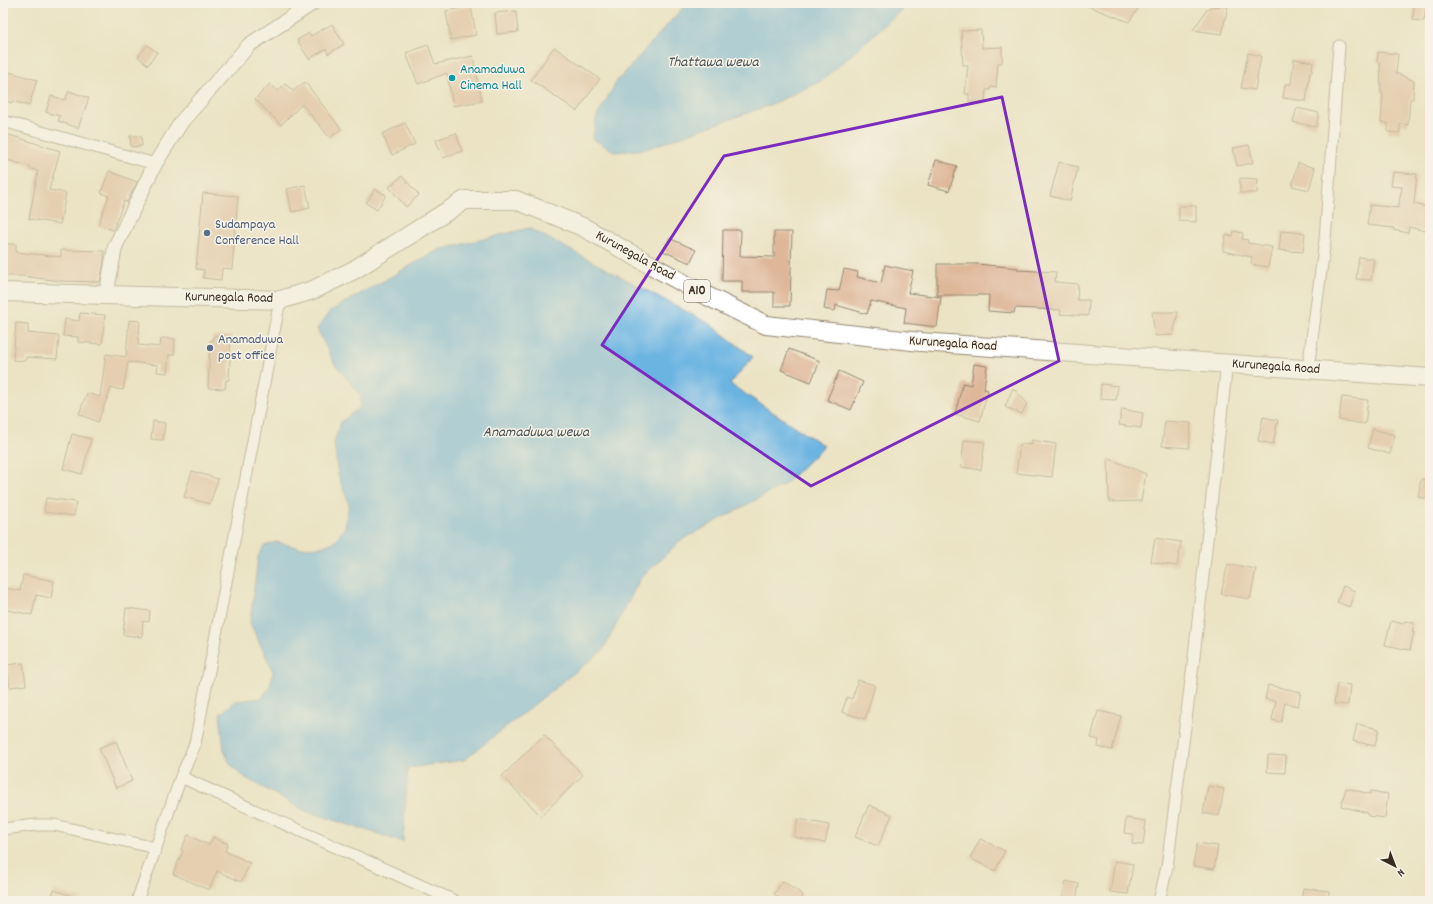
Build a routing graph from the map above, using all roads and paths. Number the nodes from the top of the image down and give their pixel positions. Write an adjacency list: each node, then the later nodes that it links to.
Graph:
1 (313, 3): 4 (street)
2 (1339, 46): 9 (street)
3 (3, 121): 4 (street)
4 (155, 164): 6 (street)
5 (3, 292): 6 (highway, Kurunegala Road / A10)
6 (106, 296): 7 (highway, Kurunegala Road / A10)
7 (280, 300): 8 (highway, Kurunegala Road / A10); 11 (street)
8 (1227, 364): 9 (highway, Kurunegala Road / A10); 16 (street)
9 (1308, 369): 10 (highway, Kurunegala Road / A10)
10 (1430, 378)
11 (181, 777): 13 (street); 15 (street)
12 (3, 829): 13 (street)
13 (156, 848): 14 (street)
14 (137, 901)
15 (455, 901)
16 (1159, 901)

